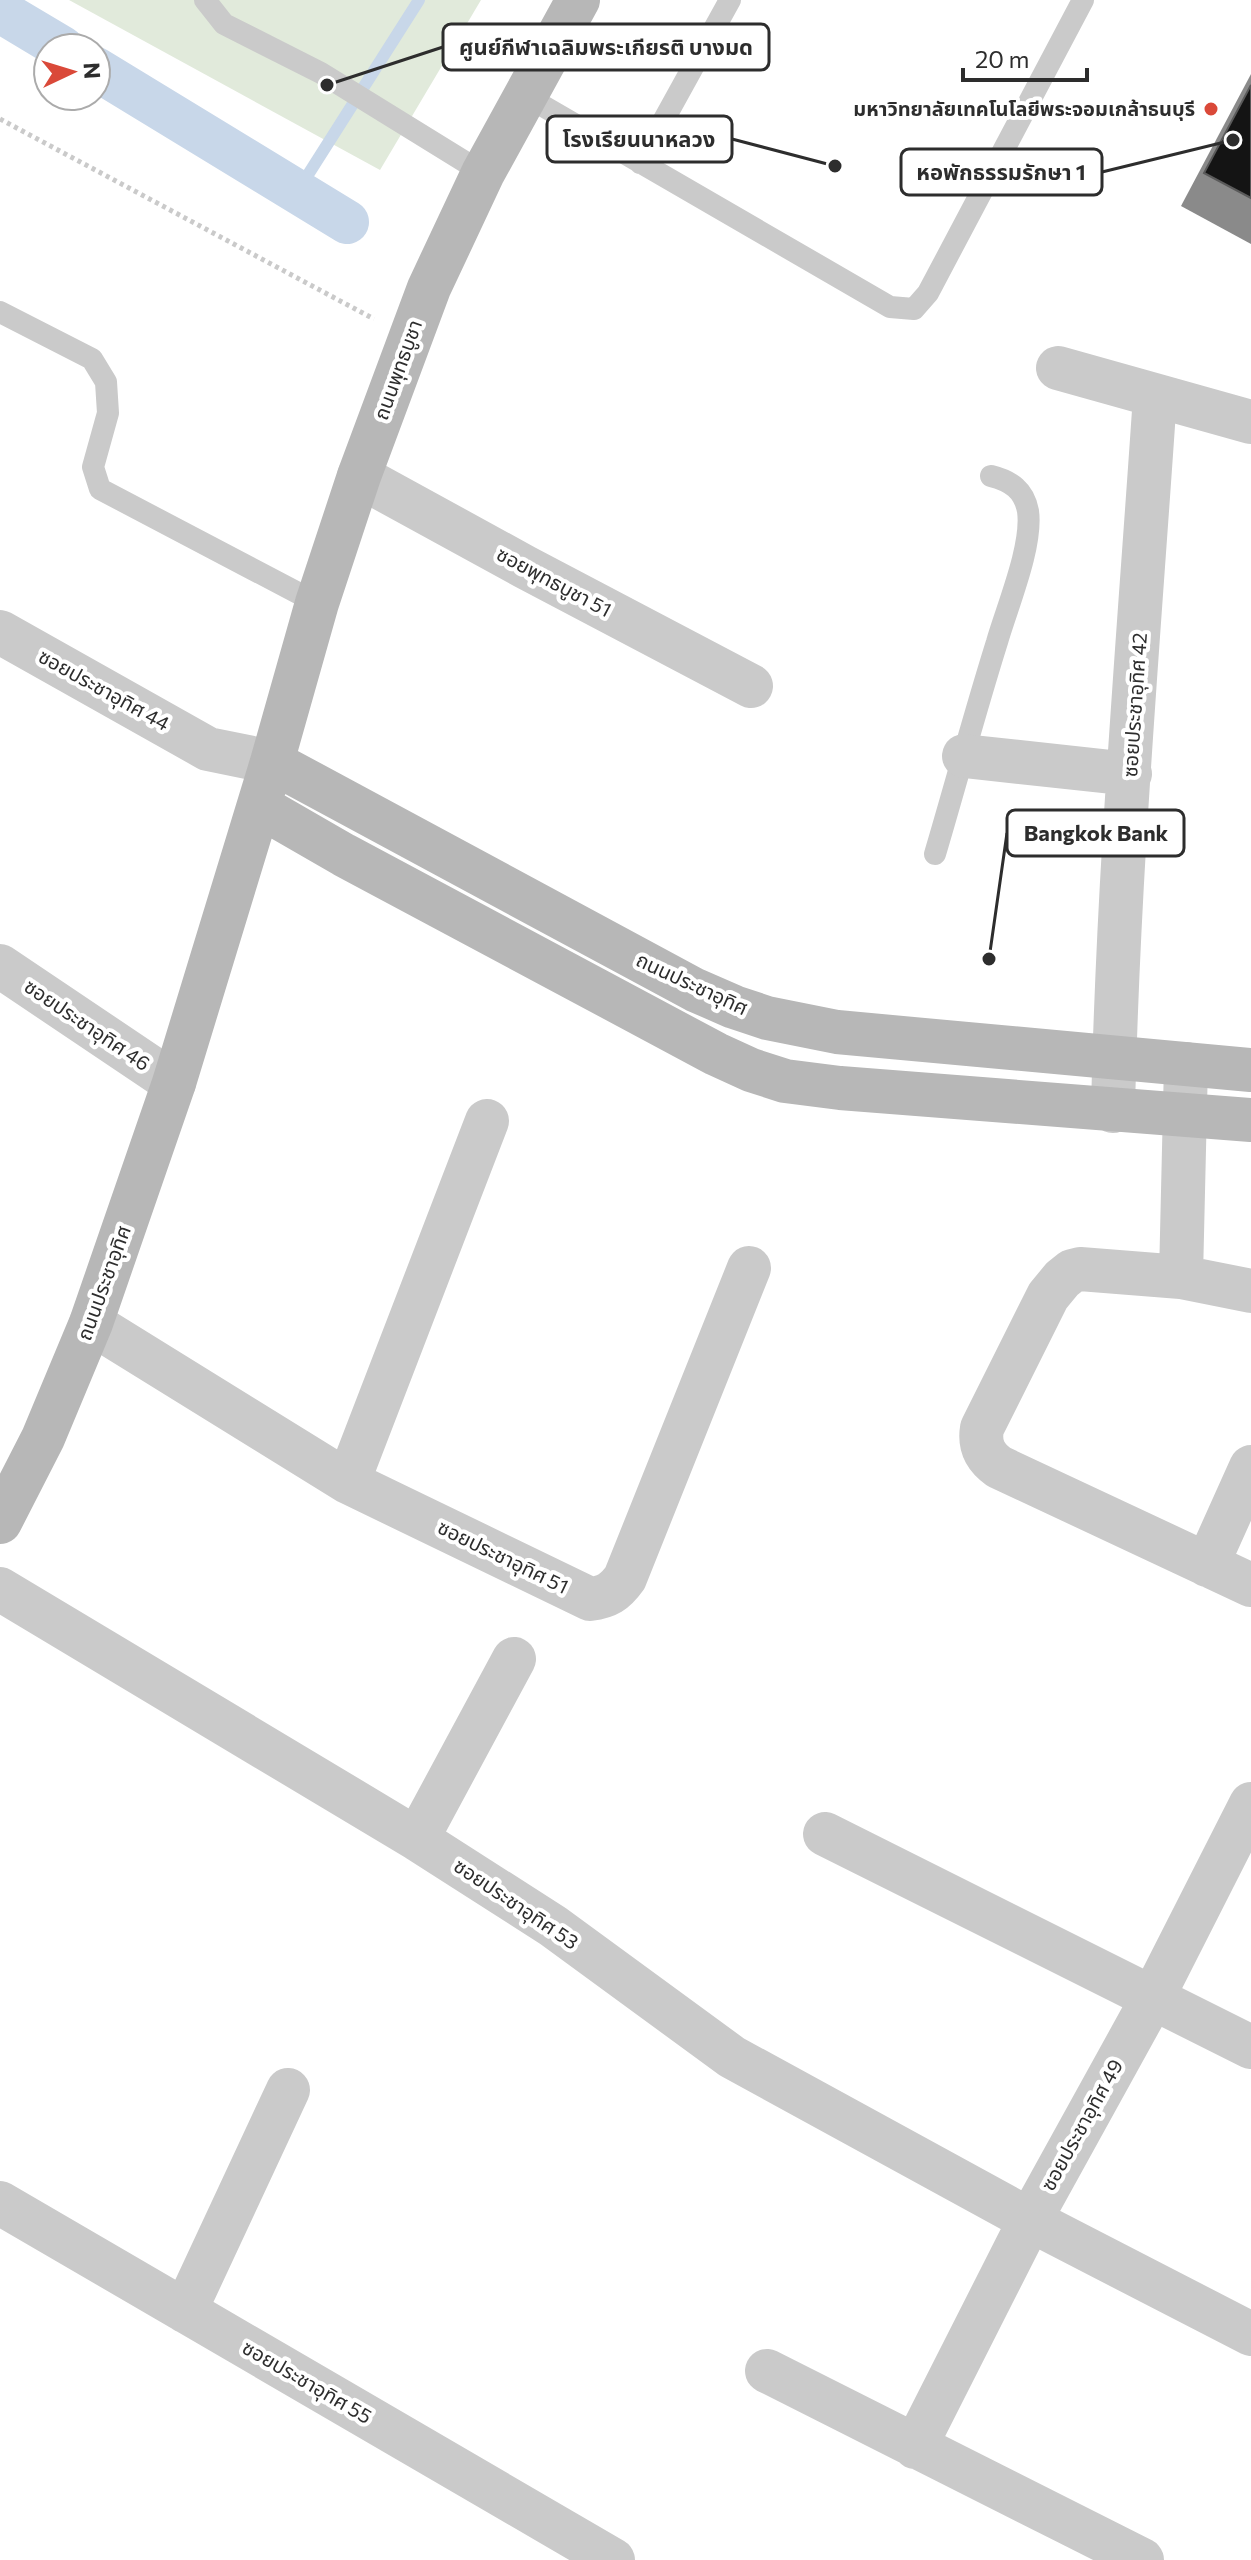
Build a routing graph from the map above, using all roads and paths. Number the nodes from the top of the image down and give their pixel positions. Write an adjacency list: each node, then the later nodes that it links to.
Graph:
1 (205, 0): 8 (lane)
2 (578, 0): 5 (main road, ถนนพุทธบูชา)
3 (730, 0): 7 (lane)
4 (1083, 0): 7 (lane)
5 (524, 95): 7 (lane); 8 (main road, ถนนพุทธบูชา)
6 (0, 119): 10 (path)
7 (640, 163)
8 (483, 173): 10 (main road, ถนนพุทธบูชา)
9 (0, 312): 16 (lane)
10 (410, 339): 14 (main road, ถนนพุทธบูชา)
11 (1058, 368): 12 (street)
12 (1155, 396): 13 (street); 22 (street, ซอยประชาอุทิศ 42)
13 (1251, 422)
14 (359, 476): 16 (main road, ถนนพุทธบูชา); 18 (street, ซอยพุทธบูชา 51)
15 (991, 476): 20 (lane)
16 (317, 603): 21 (main road, ถนนพุทธบูชา)
17 (0, 632): 19 (street, ซอยประชาอุทิศ 44)
18 (751, 686)
19 (208, 749): 21 (street, ซอยประชาอุทิศ 44); 23 (street, ซอยประชาอุทิศ 44)
20 (964, 756): 22 (street); 24 (lane)
21 (272, 762): 23 (main road, ถนนประชาอุทิศ); 26 (main road, ถนนประชาอุทิศ)
22 (1130, 774): 26 (street, ซอยประชาอุทิศ 42)
23 (259, 806): 29 (main road, ถนนประชาอุทิศ); 30 (main road)
24 (935, 854)
25 (0, 966): 29 (street, ซอยประชาอุทิศ 46)
26 (1114, 1058): 27 (main road, ถนนประชาอุทิศ); 30 (street, ซอยประชาอุทิศ 42)
27 (1186, 1064): 28 (main road, ถนนประชาอุทิศ); 31 (street)
28 (1251, 1070)
29 (174, 1083): 37 (main road, ถนนประชาอุทิศ)
30 (1113, 1111): 31 (main road)
31 (1185, 1116): 32 (main road); 35 (street)
32 (1251, 1120)
33 (487, 1121): 39 (street)
34 (749, 1268): 39 (street, ซอยประชาอุทิศ 51)
35 (1181, 1277): 36 (street); 41 (street)
36 (1251, 1291)
37 (91, 1323): 39 (street, ซอยประชาอุทิศ 51); 40 (main road, ถนนประชาอุทิศ)
38 (1251, 1467): 41 (street)
39 (348, 1482)
40 (0, 1522)
41 (1207, 1565): 42 (street)
42 (1251, 1585)
43 (0, 1589): 47 (street, ซอยประชาอุทิศ 53)
44 (514, 1659): 47 (street)
45 (1251, 1804): 48 (street, ซอยประชาอุทิศ 49)
46 (825, 1834): 48 (street)
47 (417, 1839): 52 (street, ซอยประชาอุทิศ 53)
48 (1152, 1999): 49 (street); 52 (street, ซอยประชาอุทิศ 49)
49 (1251, 2047)
50 (288, 2090): 53 (street)
51 (0, 2203): 53 (street, ซอยประชาอุทิศ 55)
52 (1030, 2220): 54 (street, ซอยประชาอุทิศ 53); 56 (street, ซอยประชาอุทิศ 49)
53 (185, 2311): 57 (street, ซอยประชาอุทิศ 55)
54 (1251, 2334)
55 (767, 2371): 56 (street)
56 (915, 2447): 58 (street)
57 (613, 2560)
58 (1142, 2560)

